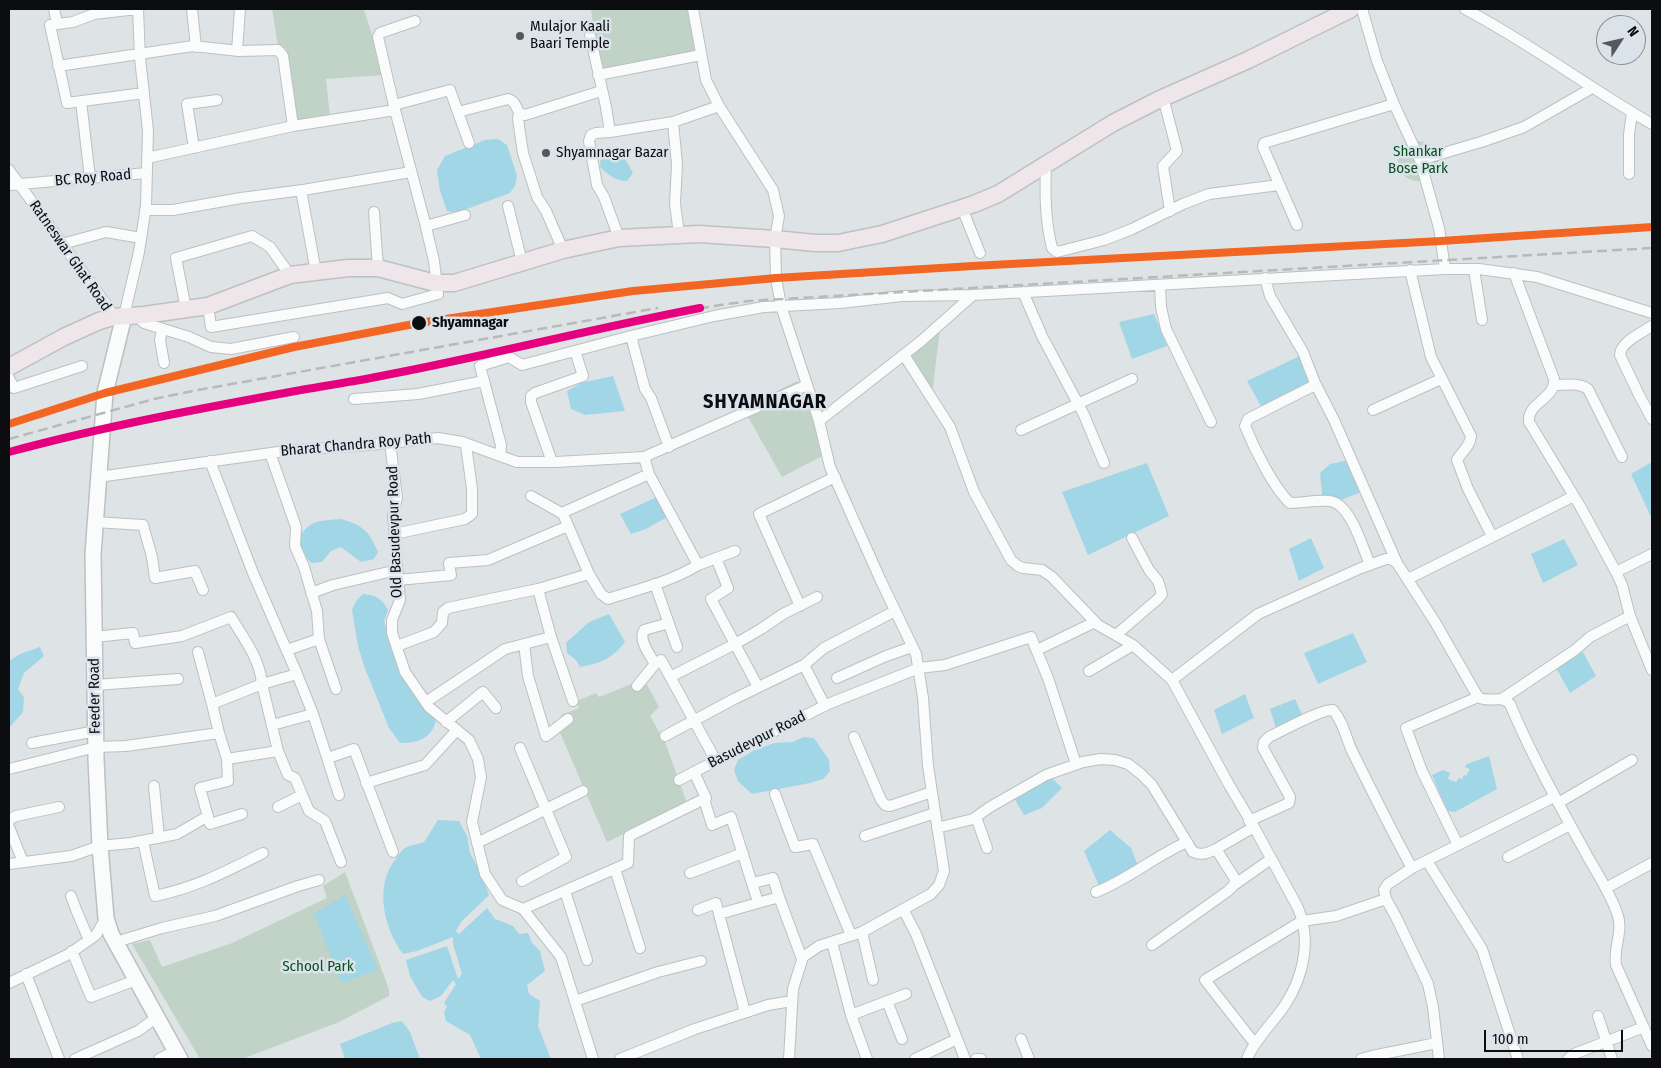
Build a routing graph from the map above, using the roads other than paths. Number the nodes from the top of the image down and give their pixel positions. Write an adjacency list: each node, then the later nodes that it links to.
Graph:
1 (54, 9): 10 (street)
2 (138, 9): 10 (street); 14 (street)
3 (192, 9): 12 (street)
4 (240, 9): 13 (street)
5 (693, 9): 15 (street)
6 (1351, 9): 21 (main road)
7 (1362, 9): 24 (street)
8 (1465, 9): 18 (street)
9 (415, 21): 26 (street)
10 (57, 24): 16 (street)
11 (590, 35): 17 (street)
12 (196, 47): 13 (street); 14 (street)
13 (237, 51): 32 (street)
14 (140, 54): 16 (street); 20 (street)
15 (701, 55): 17 (street); 25 (street)
16 (58, 66): 23 (street)
17 (598, 74): 19 (street)
18 (1592, 88): 29 (street); 37 (street)
19 (601, 91): 28 (street); 33 (street)
20 (144, 93): 23 (street); 36 (street)
21 (1163, 98): 38 (main road); 51 (street)
22 (217, 100): 35 (street)
23 (82, 101): 43 (street)
24 (1394, 104): 37 (street); 46 (street)
25 (719, 106): 30 (street); 59 (street)
26 (394, 107): 27 (street); 32 (street); 40 (street)
27 (458, 112): 28 (street); 34 (street)
28 (519, 113): 61 (street)
29 (1632, 113): 31 (street); 42 (street)
30 (673, 122): 33 (street); 56 (street)
31 (1652, 124)
32 (293, 126): 35 (street)
33 (610, 132): 58 (street)
34 (470, 143)
35 (194, 148): 36 (street)
36 (147, 158): 41 (street)
37 (1420, 160): 65 (street)
38 (1046, 165): 49 (main road); 51 (street)
39 (9, 170): 44 (street, Ratneswar Ghat Road)
40 (411, 172): 47 (street); 55 (street)
41 (147, 173): 43 (street, BC Roy Road); 50 (street)
42 (1628, 174)
43 (90, 178): 44 (street, BC Roy Road)
44 (20, 184): 45 (street, BC Roy Road); 60 (street, Ratneswar Ghat Road)
45 (9, 185)
46 (1279, 185): 51 (street); 54 (street)
47 (301, 190): 50 (street); 68 (street)
48 (508, 206): 63 (street)
49 (962, 208): 59 (main road); 62 (street)
50 (145, 210): 57 (street)
51 (1170, 211)
52 (374, 212): 64 (street)
53 (465, 215): 55 (street)
54 (1297, 225)
55 (426, 226): 72 (street)
56 (679, 234): 58 (main road); 59 (main road)
57 (141, 238): 60 (street); 80 (street)
58 (619, 238): 61 (main road)
59 (775, 239): 77 (street)
60 (62, 244): 80 (street, Ratneswar Ghat Road)
61 (563, 250): 63 (main road)
62 (980, 253)
63 (522, 262): 72 (main road)
64 (378, 268): 68 (main road); 72 (main road)
65 (1445, 269): 66 (street); 67 (street)
66 (1474, 269): 69 (street); 81 (street)
67 (1410, 270): 71 (street); 93 (street)
68 (316, 272): 70 (main road)
69 (1514, 273): 79 (street); 97 (street)
70 (290, 275): 76 (main road); 78 (street)
71 (1265, 278): 73 (street); 94 (street)
72 (435, 283): 76 (street)
73 (1160, 285): 74 (street); 103 (street)
74 (1023, 292): 75 (street); 99 (street)
75 (973, 295): 77 (street); 87 (street)
76 (208, 306): 78 (main road)
77 (781, 306): 84 (street); 96 (street)
78 (186, 309): 80 (main road)
79 (1652, 312)
80 (125, 316): 83 (street); 90 (main road); 116 (street, Feeder Road)
81 (1482, 320)
82 (1652, 326): 101 (street)
83 (162, 329): 85 (street); 88 (street)
84 (631, 336): 86 (street); 107 (street)
85 (294, 337)
86 (575, 351): 95 (street); 113 (street)
87 (904, 355): 102 (street); 144 (street)
88 (164, 363)
89 (82, 366): 91 (street)
90 (9, 367)
91 (9, 378)
92 (1132, 379): 99 (street)
93 (1441, 379): 100 (street); 124 (street)
94 (1314, 380): 129 (street); 131 (street)
95 (484, 381): 98 (street); 109 (street)
96 (806, 385): 102 (street); 107 (street, Bharat Chandra Roy Path)
97 (1554, 385): 111 (street); 119 (street)
98 (354, 398)
99 (1078, 404): 104 (street); 114 (street)
100 (1373, 410)
101 (1652, 419)
102 (819, 421): 117 (street)
103 (1211, 422)
104 (1021, 430)
105 (390, 443): 106 (street, Bharat Chandra Roy Path); 108 (street, Bharat Chandra Roy Path); 123 (street, Old Basudevpur Road)
106 (466, 445): 109 (street, Bharat Chandra Roy Path); 123 (street)
107 (669, 447): 110 (street, Bharat Chandra Roy Path)
108 (270, 453): 112 (street, Bharat Chandra Roy Path); 139 (street)
109 (500, 456): 113 (street, Bharat Chandra Roy Path)
110 (644, 457): 113 (street, Bharat Chandra Roy Path); 115 (street)
111 (1622, 457)
112 (210, 461): 116 (street, Bharat Chandra Roy Path); 156 (street)
113 (552, 462)
114 (1104, 463)
115 (649, 474): 120 (street); 130 (street)
116 (98, 477): 121 (street, Feeder Road)
117 (835, 477): 141 (street); 142 (street)
118 (531, 496): 120 (street)
119 (1574, 496): 124 (street); 132 (street)
120 (563, 514): 122 (street)
121 (95, 522): 138 (street); 147 (street, Feeder Road)
122 (568, 526): 133 (street); 134 (street)
123 (394, 534): 134 (street, Old Basudevpur Road)
124 (1492, 536): 135 (street)
125 (1132, 538): 146 (street)
126 (735, 551): 128 (street)
127 (1652, 554): 132 (street)
128 (716, 558): 130 (street); 151 (street)
129 (1397, 563): 131 (street); 135 (street)
130 (698, 565): 136 (street)
131 (1370, 565): 168 (street)
132 (1616, 572): 143 (street)
133 (589, 574): 136 (street); 137 (street)
134 (398, 575): 139 (street); 153 (street, Old Basudevpur Road)
135 (1408, 580): 174 (street)
136 (655, 584): 145 (street)
137 (538, 589): 148 (street); 153 (street)
138 (203, 590)
139 (311, 593): 149 (street)
140 (817, 597): 141 (street)
141 (800, 606): 151 (street)
142 (895, 611): 155 (street); 160 (street)
143 (1630, 616): 162 (street); 175 (street)
144 (1095, 622): 146 (street); 157 (street)
145 (669, 623): 154 (street); 159 (street)
146 (1116, 636): 152 (street)
147 (94, 637): 169 (street); 170 (street, Feeder Road)
148 (551, 637): 150 (street); 176 (street)
149 (319, 639): 156 (street); 173 (street)
150 (524, 644): 177 (street); 182 (street)
151 (735, 644): 165 (street); 172 (street)
152 (1133, 645): 163 (street); 168 (street)
153 (397, 646): 177 (street, Old Basudevpur Road)
154 (677, 647)
155 (912, 647): 161 (street); 166 (street)
156 (287, 650): 164 (street)
157 (1037, 650): 161 (street, Basudevpur Road); 199 (street)
158 (198, 652): 178 (street)
159 (655, 664): 165 (street); 171 (street)
160 (804, 665): 172 (street); 179 (street)
161 (918, 668): 179 (street, Basudevpur Road); 206 (street)
162 (1652, 670)
163 (1089, 671)
164 (297, 674): 169 (street); 181 (street)
165 (670, 677): 183 (street)
166 (837, 678)
167 (178, 680): 170 (street)
168 (1172, 680): 220 (street)
169 (262, 684): 178 (street); 185 (street)
170 (95, 685): 187 (street, Feeder Road)
171 (637, 686)
172 (758, 687): 183 (street)
173 (336, 689)
174 (1478, 697): 175 (street); 229 (street)
175 (1502, 698): 211 (street)
176 (573, 701)
177 (426, 702): 184 (street, Old Basudevpur Road)
178 (212, 704): 188 (street)
179 (825, 706): 198 (street, Basudevpur Road)
180 (496, 708): 184 (street)
181 (313, 714): 185 (street); 195 (street)
182 (568, 719)
183 (695, 720): 189 (street); 198 (street)
184 (446, 722): 186 (street, Old Basudevpur Road)
185 (272, 725): 194 (street)
186 (457, 730): 203 (street); 228 (street, Old Basudevpur Road)
187 (96, 731): 191 (street); 192 (street, Feeder Road)
188 (218, 733): 192 (street); 196 (street)
189 (665, 736)
190 (854, 737): 206 (street)
191 (32, 743)
192 (96, 748): 200 (street); 230 (street, Feeder Road)
193 (520, 748): 214 (street)
194 (278, 751): 196 (street); 208 (street)
195 (328, 758): 203 (street); 209 (street)
196 (227, 759): 217 (street)
197 (1632, 760): 211 (street)
198 (716, 761): 201 (street, Basudevpur Road)
199 (1076, 764): 218 (street); 227 (street)
200 (9, 769)
201 (694, 772): 202 (street); 210 (street, Basudevpur Road)
202 (679, 780)
203 (366, 783): 233 (street)
204 (154, 786): 225 (street)
205 (583, 790): 214 (street)
206 (932, 792): 215 (street)
207 (774, 794): 264 (street)
208 (302, 795): 213 (street); 240 (street)
209 (339, 795)
210 (704, 799): 235 (street, Basudevpur Road); 244 (street)
211 (1556, 800): 221 (street); 229 (street)
212 (59, 807): 219 (street)
213 (278, 807)
214 (545, 808): 228 (street); 247 (street)
215 (935, 813): 223 (street); 224 (street)
216 (242, 814): 217 (street)
217 (208, 816): 225 (street)
218 (976, 817): 223 (street); 231 (street)
219 (9, 822)
220 (1252, 824): 232 (street); 237 (street); 243 (street)
221 (1570, 824): 236 (street); 250 (street)
222 (9, 827): 239 (street)
223 (937, 828): 258 (street)
224 (865, 836)
225 (159, 838): 226 (street)
226 (143, 841): 230 (street); 234 (street)
227 (1187, 842): 232 (street); 252 (street)
228 (477, 843): 257 (street, Old Basudevpur Road)
229 (1458, 845): 238 (street)
230 (100, 846): 239 (street); 261 (street, Feeder Road)
231 (986, 848)
232 (1216, 849): 249 (street)
233 (393, 852)
234 (263, 853)
235 (743, 853): 245 (street); 248 (street)
236 (1508, 857)
237 (1272, 859): 249 (street); 262 (street)
238 (1427, 861): 243 (street); 310 (street)
239 (23, 862): 242 (street)
240 (341, 862)
241 (1652, 863): 250 (street)
242 (9, 864)
243 (1412, 868): 255 (street)
244 (615, 869): 251 (street); 269 (street)
245 (690, 872)
246 (319, 880): 266 (street)
247 (522, 881)
248 (753, 883): 254 (street); 256 (street)
249 (1234, 885): 268 (street)
250 (1606, 888): 286 (street)
251 (565, 891): 257 (street); 272 (street)
252 (1096, 892)
253 (71, 896): 265 (street)
254 (779, 897): 256 (street); 271 (street)
255 (1386, 899): 262 (street); 291 (street)
256 (758, 902): 260 (street)
257 (523, 909): 279 (street, Old Basudevpur Road)
258 (903, 909): 263 (street); 288 (street)
259 (698, 910): 260 (street)
260 (719, 914): 282 (street)
261 (106, 918): 265 (street); 266 (street, Feeder Road)
262 (1302, 921): 292 (street); 292 (street)
263 (862, 932): 264 (street); 276 (street)
264 (851, 935): 267 (street)
265 (89, 940): 270 (street)
266 (116, 942): 275 (street, Feeder Road)
267 (832, 942): 271 (street); 283 (street)
268 (1152, 945)
269 (640, 948)
270 (72, 952): 274 (street); 275 (street)
271 (802, 959): 280 (street)
272 (587, 960)
273 (701, 961): 279 (street)
274 (26, 974): 277 (street); 295 (street)
275 (136, 980): 285 (street, Feeder Road)
276 (874, 980)
277 (9, 983)
278 (906, 994): 281 (street)
279 (575, 1001): 298 (street, Old Basudevpur Road)
280 (792, 1001): 282 (street); 300 (street)
281 (887, 1001): 283 (street); 287 (street)
282 (744, 1012): 299 (street)
283 (851, 1015): 301 (street)
284 (1598, 1016): 290 (street)
285 (157, 1017): 294 (street, Feeder Road); 296 (street)
286 (1644, 1027): 290 (street); 293 (street)
287 (902, 1039)
288 (957, 1039): 302 (street); 303 (street)
289 (1021, 1039): 306 (street)
290 (1606, 1042): 311 (street); 312 (street)
291 (1437, 1043): 308 (street); 309 (street)
292 (1255, 1044): 307 (street)
293 (1652, 1046)
294 (178, 1055): 297 (street)
295 (59, 1059)
296 (75, 1059)
297 (159, 1059)
298 (594, 1059)
299 (620, 1059)
300 (789, 1059)
301 (867, 1059)
302 (914, 1059)
303 (965, 1059)
304 (976, 1059): 305 (street)
305 (981, 1059)
306 (1029, 1059)
307 (1247, 1059)
308 (1361, 1059)
309 (1439, 1059)
310 (1518, 1059)
311 (1566, 1059)
312 (1612, 1059)

